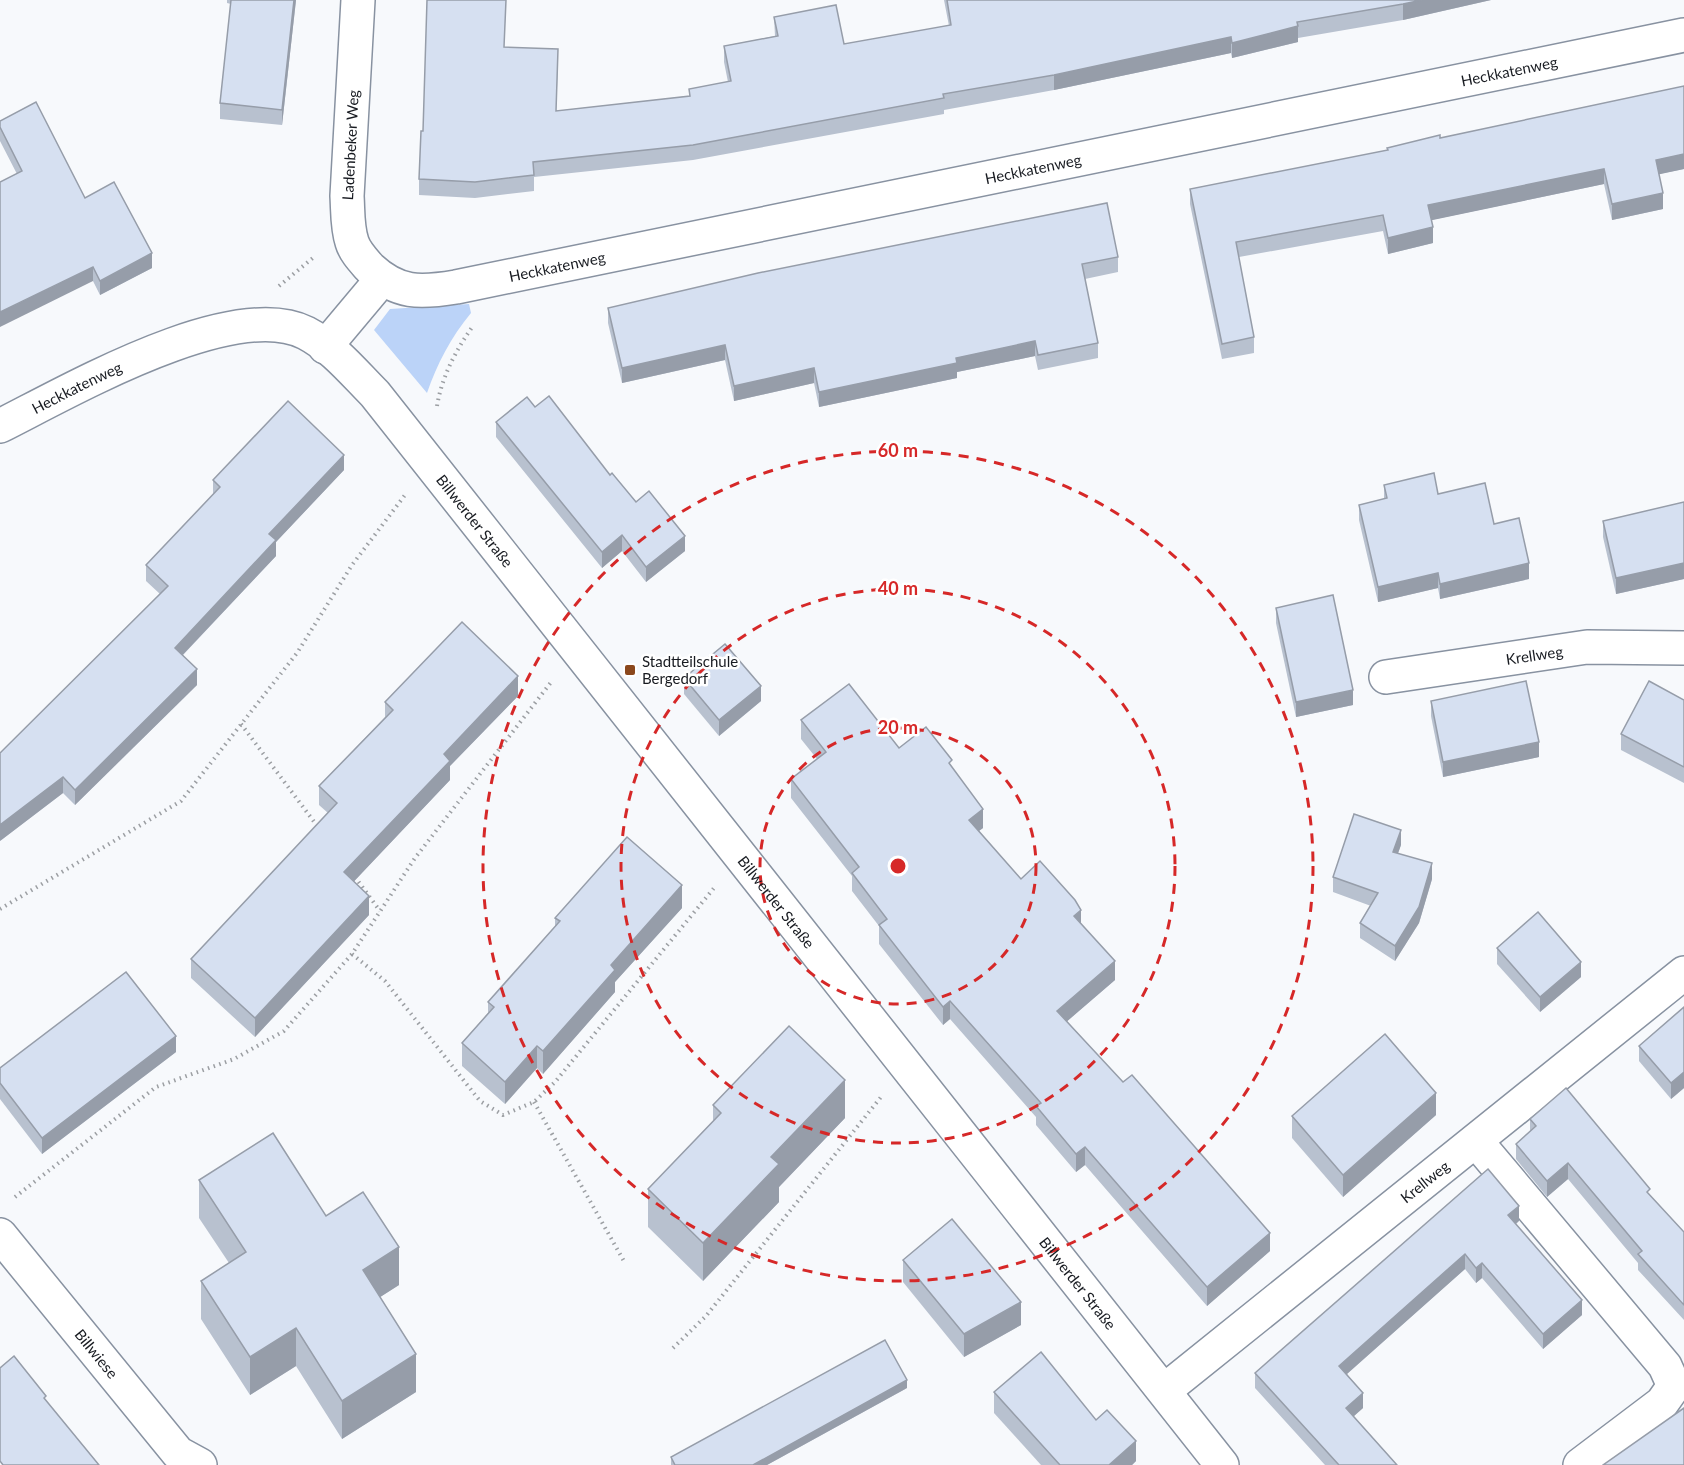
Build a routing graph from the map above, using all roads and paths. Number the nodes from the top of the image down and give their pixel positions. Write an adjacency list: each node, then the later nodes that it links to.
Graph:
1 (358, 0): 5 (street, Ladenbeker Weg)
2 (1684, 35): 4 (street, Heckkatenweg)
3 (316, 250): 6 (path)
4 (508, 276): 5 (street, Heckkatenweg); 9 (path)
5 (382, 279): 7 (street)
6 (249, 324): 7 (street, Heckkatenweg); 8 (street, Heckkatenweg)
7 (325, 346): 9 (street, Billwerder Straße)
8 (2, 420)
9 (428, 463): 11 (street, Billwerder Straße); 13 (path)
10 (1684, 648): 12 (street, Krellweg)
11 (581, 654): 15 (street, Billwerder Straße); 18 (path)
12 (1386, 677)
13 (241, 724): 14 (path); 17 (path)
14 (325, 836)
15 (740, 856): 21 (street, Billwerder Straße); 22 (path)
16 (352, 873): 18 (path)
17 (0, 909)
18 (380, 911): 19 (path)
19 (352, 954): 22 (path); 24 (path)
20 (1684, 973): 23 (street, Krellweg)
21 (906, 1066): 27 (path); 29 (street, Billwerder Straße)
22 (534, 1102): 26 (path)
23 (1476, 1141): 28 (street); 29 (street, Krellweg)
24 (8, 1202)
25 (0, 1235): 30 (street, Billwiese)
26 (625, 1263)
27 (673, 1348)
28 (1679, 1383): 32 (street)
29 (1166, 1390): 31 (street, Billwerder Straße)
30 (200, 1465)
31 (1222, 1465)
32 (1580, 1465)

